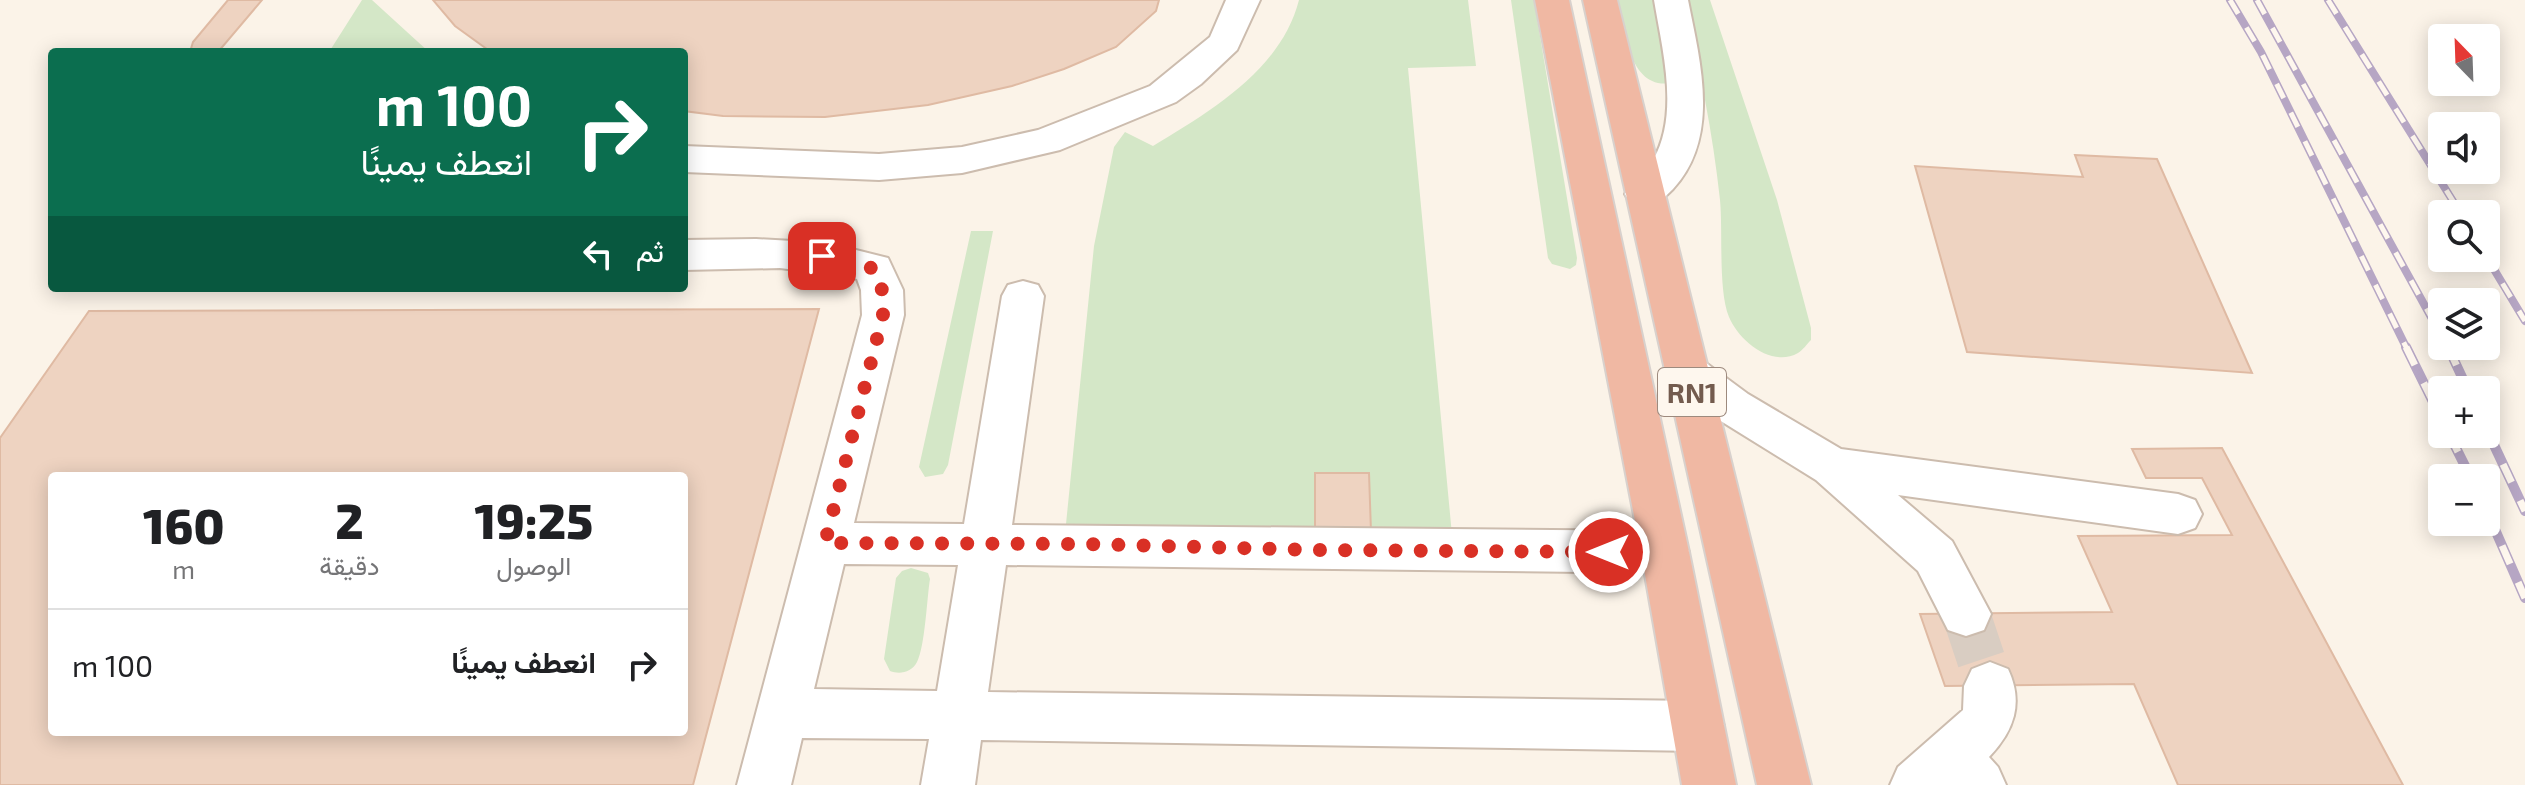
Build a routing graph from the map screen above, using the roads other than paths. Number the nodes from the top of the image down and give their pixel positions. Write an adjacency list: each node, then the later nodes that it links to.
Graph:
1 (1243, 0): 5 (lane)
2 (1552, 0): 14 (highway, RN1)
3 (1600, 0): 6 (highway, RN1)
4 (1671, 0): 6 (lane)
5 (688, 159)
6 (1645, 194): 9 (highway, RN1)
7 (688, 255): 12 (lane)
8 (1023, 296): 13 (lane)
9 (1687, 372): 10 (lane); 24 (highway, RN1)
10 (1832, 467): 11 (lane); 15 (lane)
11 (2178, 514)
12 (825, 543): 13 (lane); 17 (lane)
13 (983, 545): 14 (lane); 18 (lane)
14 (1665, 552): 19 (highway, RN1)
15 (1966, 614)
16 (1990, 686): 20 (lane)
17 (782, 713): 18 (lane); 21 (lane)
18 (958, 715): 19 (lane); 22 (lane)
19 (1698, 726): 23 (highway, RN1)
20 (1949, 775)
21 (764, 785)
22 (948, 785)
23 (1709, 785)
24 (1784, 785)

